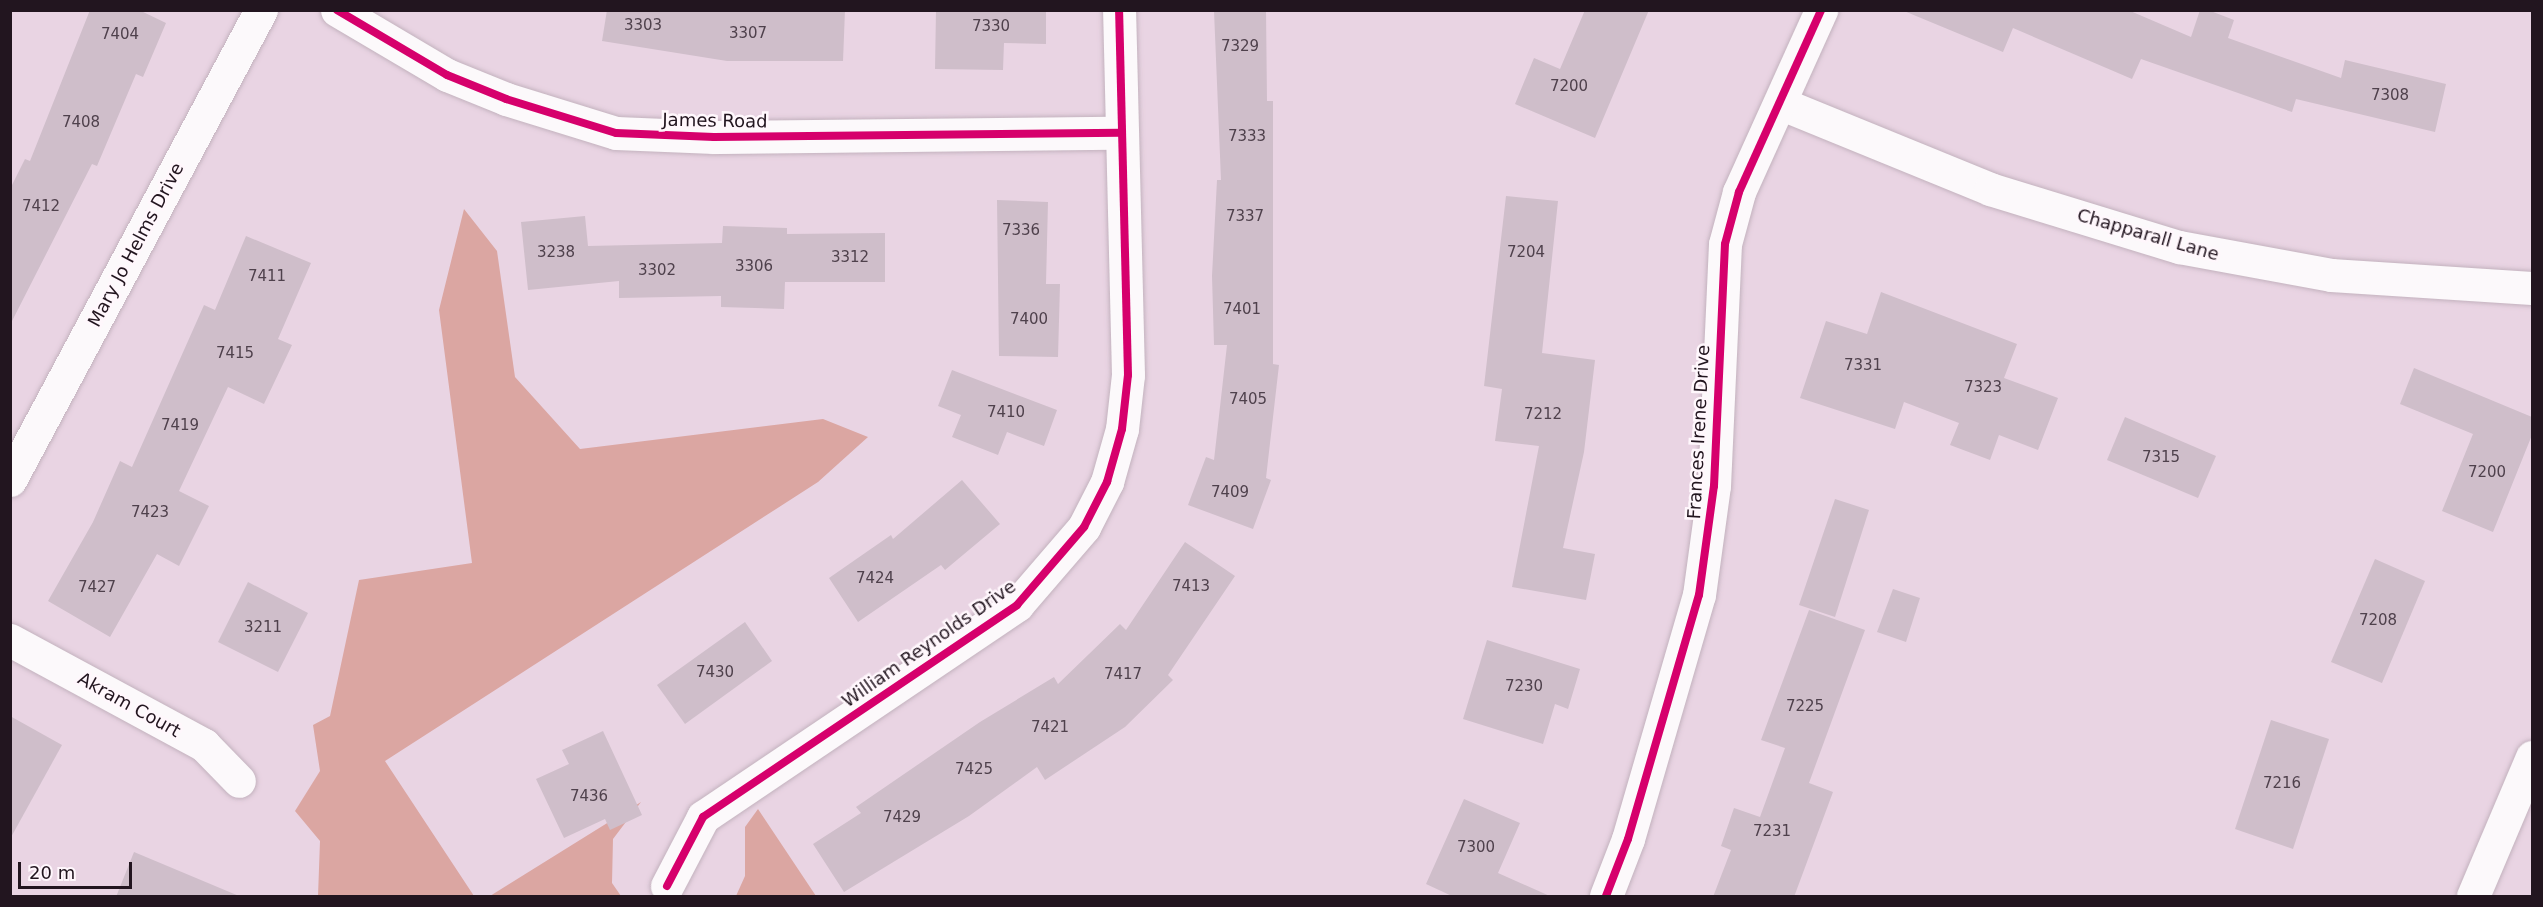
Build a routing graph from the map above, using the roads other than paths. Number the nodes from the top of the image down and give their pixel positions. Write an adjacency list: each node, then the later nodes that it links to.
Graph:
1 (261, 10): 8 (street, Mary Jo Helms Drive)
2 (337, 10): 6 (street, James Road)
3 (1119, 10): 6 (street, William Reynolds Drive)
4 (1821, 10): 5 (street, Frances Irene Drive)
5 (1782, 104): 7 (street, Chapparall Lane); 13 (street, Frances Irene Drive)
6 (1120, 133): 12 (street, William Reynolds Drive)
7 (2532, 288)
8 (10, 480)
9 (10, 640): 11 (street, Akram Court)
10 (2532, 756): 14 (street)
11 (239, 781)
12 (667, 886)
13 (1606, 897)
14 (2473, 897)

